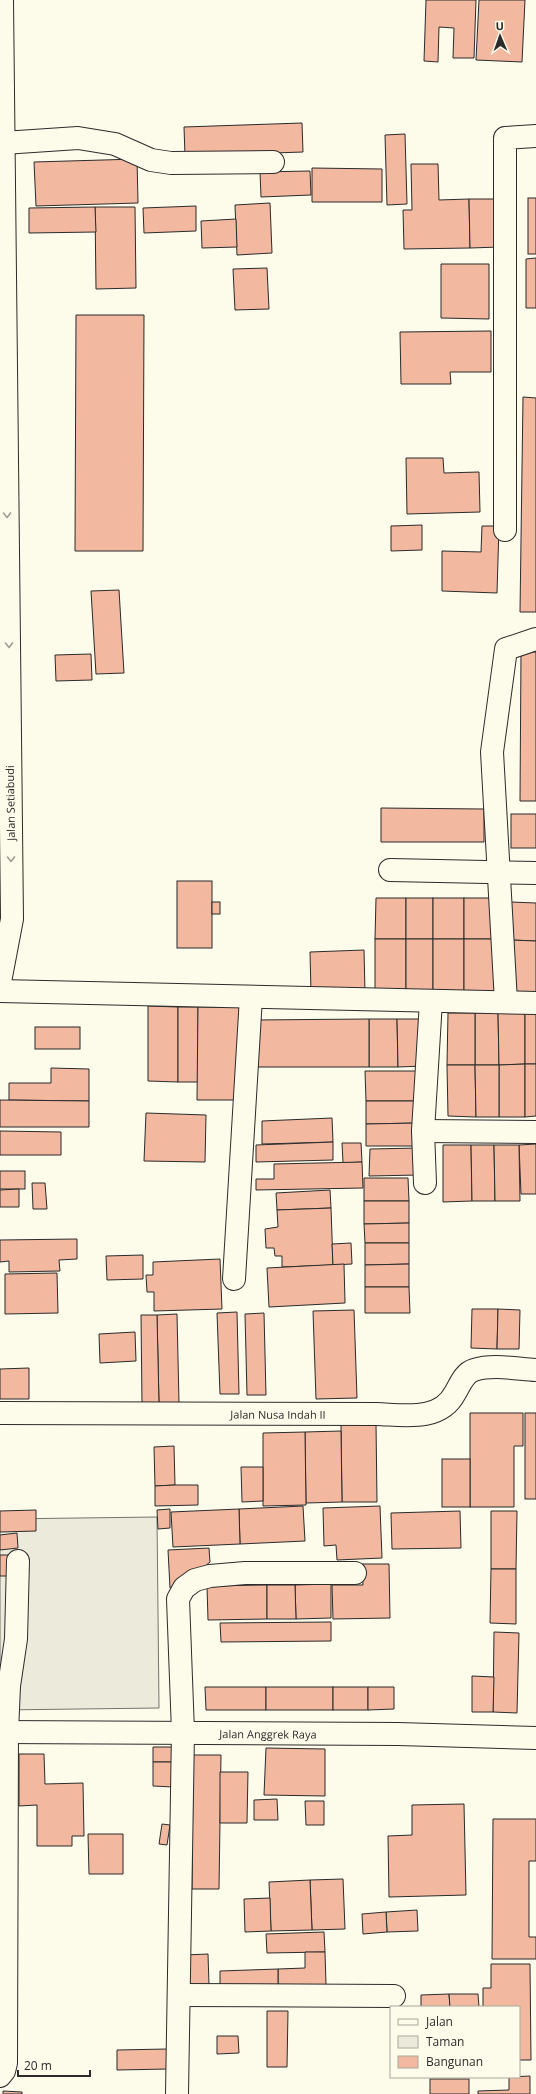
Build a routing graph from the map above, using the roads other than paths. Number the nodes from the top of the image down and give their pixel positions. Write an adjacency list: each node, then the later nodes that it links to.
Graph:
1 (2, 0): 3 (street, Jalan Setiabudi)
2 (536, 136): 5 (street)
3 (3, 143): 4 (street); 10 (street, Jalan Setiabudi, one-way to 10)
4 (273, 162)
5 (505, 530)
6 (536, 639): 8 (street)
7 (390, 870): 8 (street)
8 (499, 871): 9 (street); 14 (street)
9 (536, 873)
10 (0, 982)
11 (0, 991): 12 (street)
12 (251, 997): 13 (street); 19 (street)
13 (431, 1000): 14 (street); 16 (street)
14 (506, 1002): 15 (street)
15 (536, 1003)
16 (423, 1131): 17 (street); 18 (street)
17 (536, 1132)
18 (425, 1183)
19 (234, 1279)
20 (536, 1370): 21 (street, Jalan Nusa Indah II)
21 (0, 1413)
22 (18, 1561): 24 (street)
23 (355, 1573): 25 (street)
24 (3, 1732): 25 (street, Jalan Anggrek Raya); 29 (street)
25 (184, 1732): 26 (street, Jalan Anggrek Raya); 27 (street)
26 (536, 1738)
27 (180, 1995): 28 (street); 30 (street)
28 (394, 1996)
29 (0, 2076)
30 (177, 2094)

